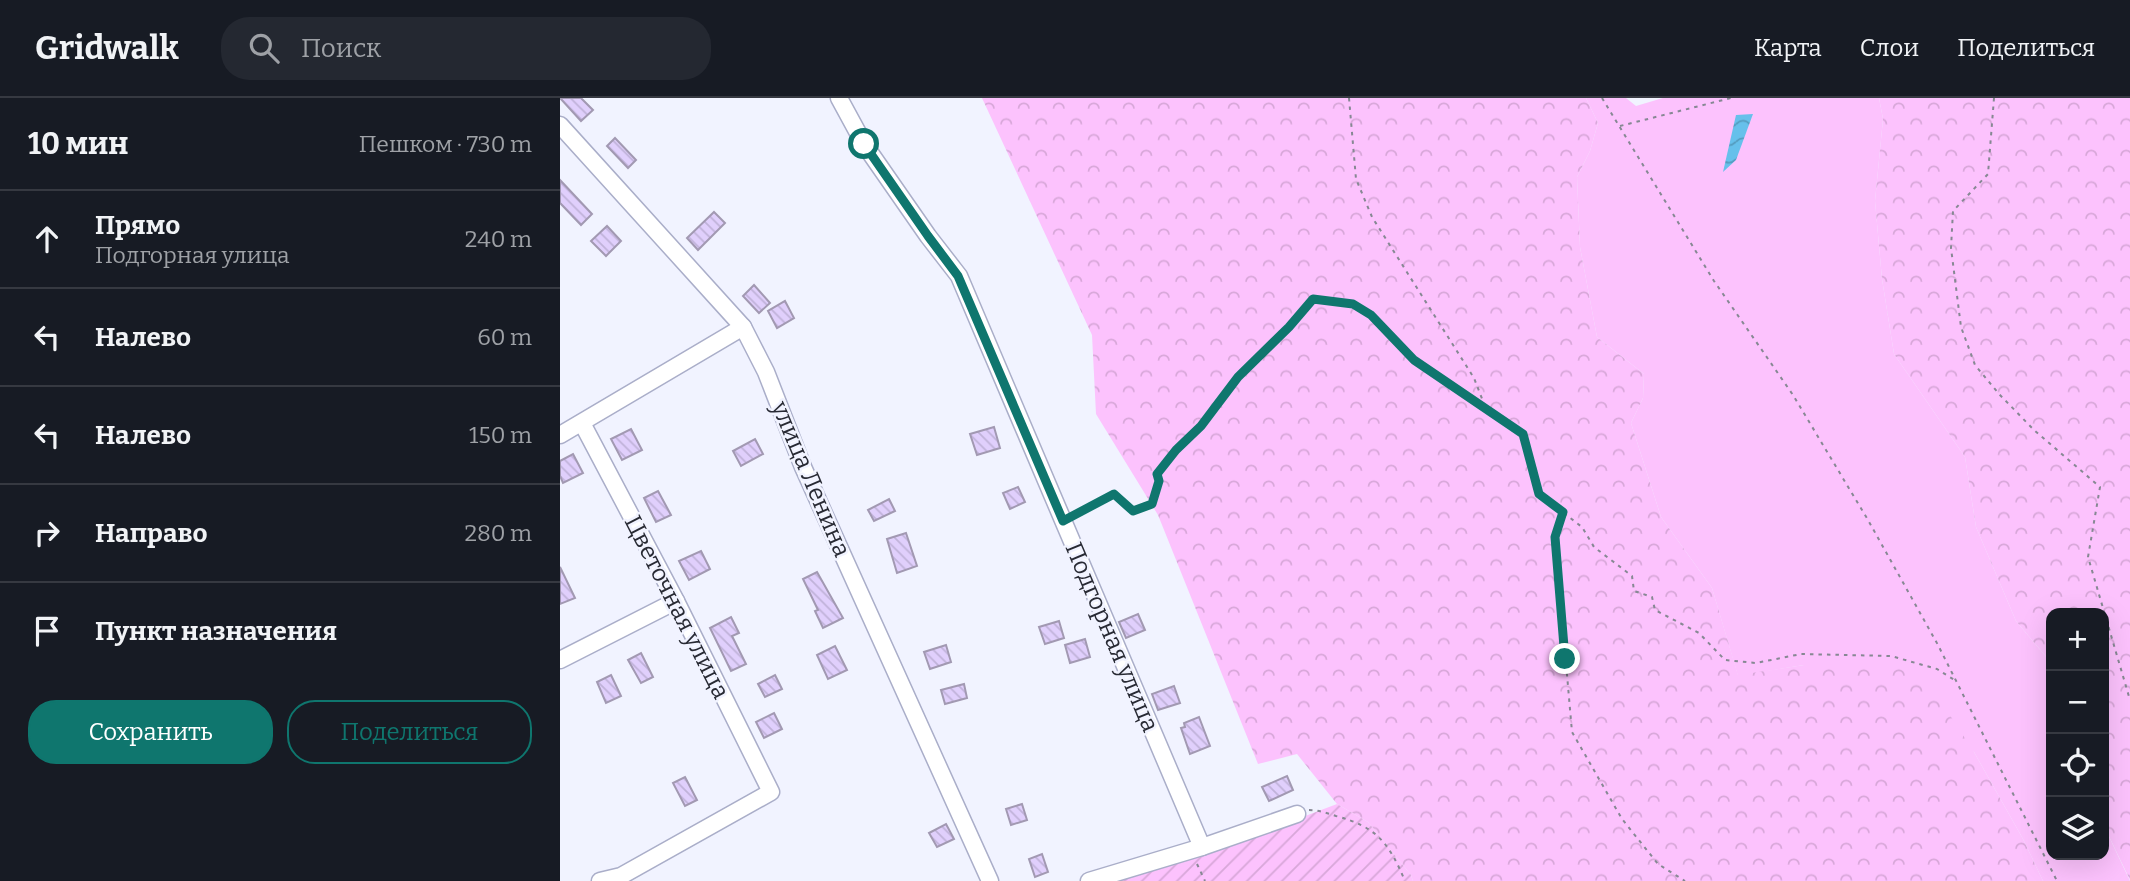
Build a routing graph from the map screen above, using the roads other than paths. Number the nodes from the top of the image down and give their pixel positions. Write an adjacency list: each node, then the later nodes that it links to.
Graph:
1 (839, 98): 8 (street, Подгорная улица)
2 (560, 125): 3 (street, улица Ленина)
3 (743, 327): 4 (street); 10 (street, улица Ленина)
4 (568, 426): 5 (street, Цветочная улица)
5 (676, 601): 6 (street); 9 (street, Цветочная улица)
6 (560, 660)
7 (1297, 814): 8 (street)
8 (1197, 848): 11 (street)
9 (600, 881)
10 (990, 881)
11 (1089, 881)

